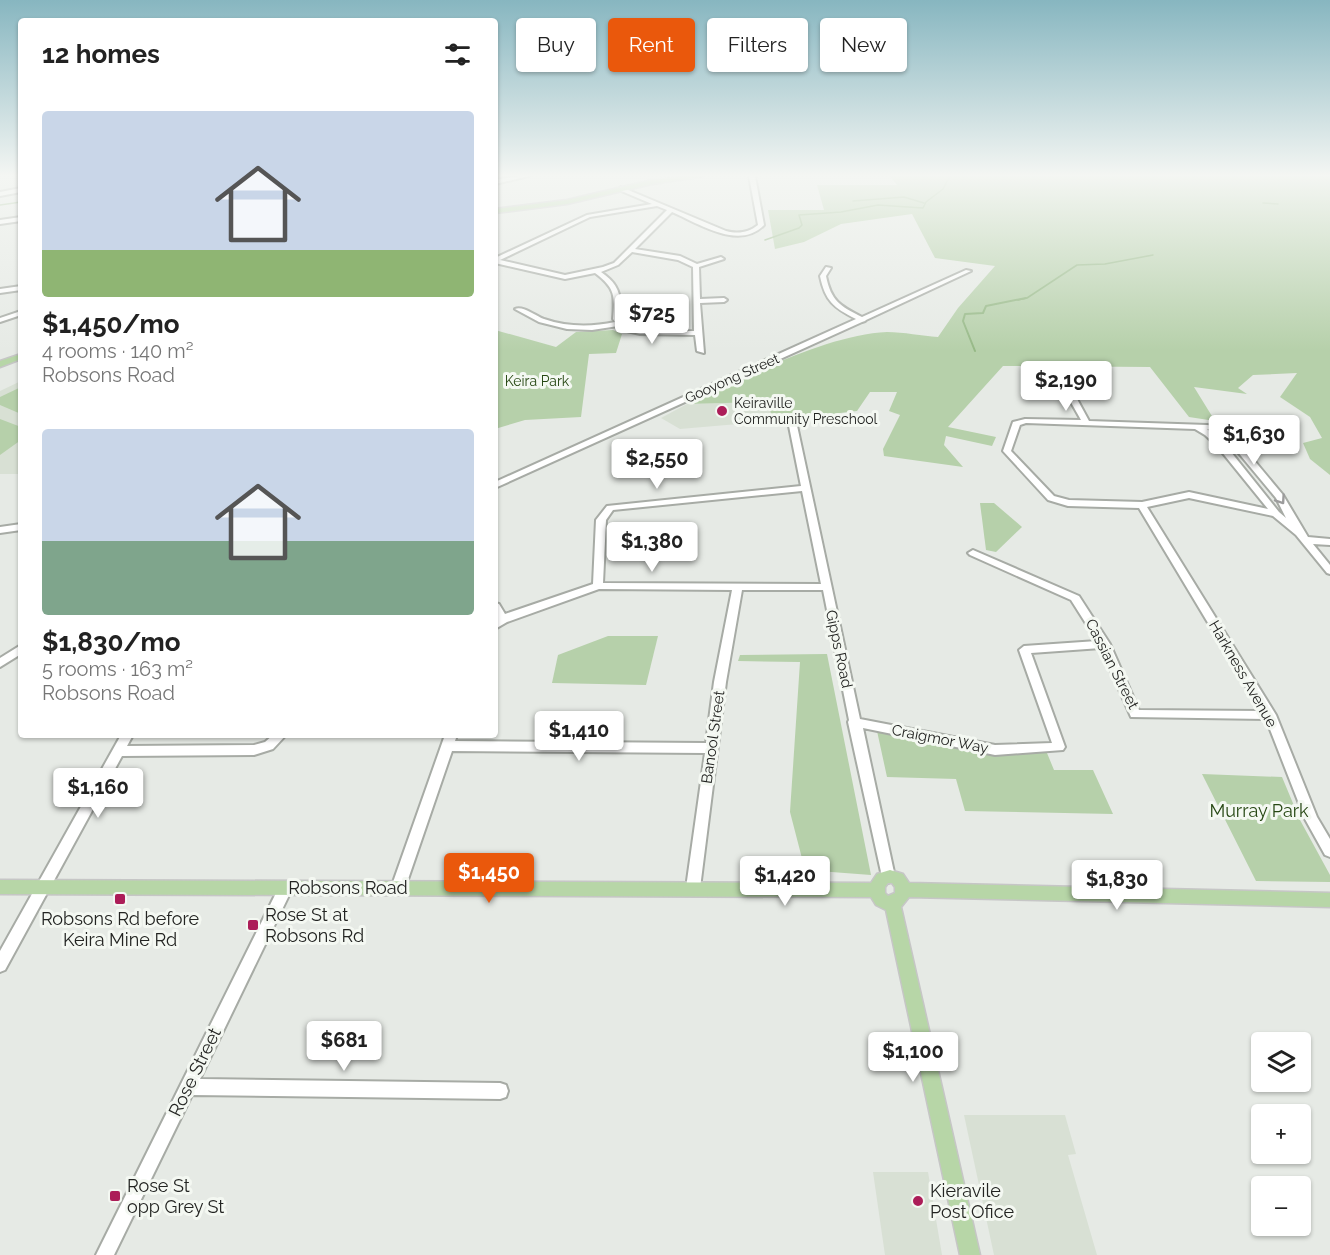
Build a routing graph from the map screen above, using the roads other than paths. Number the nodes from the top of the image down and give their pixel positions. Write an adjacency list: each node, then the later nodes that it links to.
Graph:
1 (550, 235): 4 (street)
2 (646, 235): 3 (street)
3 (631, 250): 7 (street); 9 (street)
4 (498, 259)
5 (721, 259): 7 (street)
6 (498, 261): 9 (street)
7 (696, 266): 14 (street)
8 (828, 268): 18 (street)
9 (596, 271): 19 (street)
10 (968, 271): 18 (street, Gooyong Street)
11 (18, 288): 12 (street)
12 (0, 291)
13 (724, 300): 14 (street)
14 (697, 301): 20 (street)
15 (518, 309): 19 (street)
16 (18, 314): 17 (street)
17 (0, 320)
18 (863, 320): 28 (street, Gooyong Street)
19 (617, 324): 20 (street)
20 (698, 333): 21 (street)
21 (701, 351)
22 (18, 357): 23 (main road)
23 (0, 364)
24 (1068, 390): 26 (street)
25 (792, 421): 29 (street, Gipps Road)
26 (1086, 423): 27 (street); 30 (street)
27 (1193, 427): 31 (street); 34 (street, one-way to 34)
28 (498, 484)
29 (807, 488): 38 (street); 40 (street, Gipps Road)
30 (1142, 505): 31 (street); 45 (street, Harkness Avenue)
31 (1276, 514): 34 (street)
32 (18, 527): 33 (street)
33 (0, 530)
34 (1302, 536): 35 (street); 37 (street)
35 (1330, 542)
36 (973, 553): 42 (street, Cassian Street)
37 (1330, 571)
38 (598, 586): 39 (street); 41 (street)
39 (738, 587): 40 (street); 50 (street, Banool Street)
40 (826, 587): 46 (street, Gipps Road)
41 (499, 622)
42 (1105, 644): 45 (street, Cassian Street); 46 (street, Craigmor Way)
43 (18, 651): 44 (street)
44 (0, 663)
45 (1270, 716): 52 (street, Harkness Avenue)
46 (854, 722): 53 (street, Gipps Road)
47 (126, 738): 51 (street)
48 (277, 738): 51 (street)
49 (448, 741): 50 (street); 56 (street)
50 (711, 748): 57 (street, Banool Street)
51 (119, 751): 55 (street)
52 (1330, 851)
53 (888, 877): 59 (main road); 60 (main road)
54 (0, 886): 55 (main road, Robsons Road)
55 (42, 888): 58 (main road, Robsons Road); 62 (street)
56 (398, 888): 57 (main road, Robsons Road); 58 (main road, Robsons Road)
57 (693, 888): 59 (main road, Robsons Road)
58 (285, 889): 63 (street, Rose Street)
59 (876, 890): 60 (main road)
60 (899, 896): 61 (main road); 66 (main road)
61 (1330, 900)
62 (0, 964)
63 (188, 1087): 64 (street); 65 (street, Rose Street)
64 (500, 1090)
65 (105, 1255)
66 (970, 1255)

